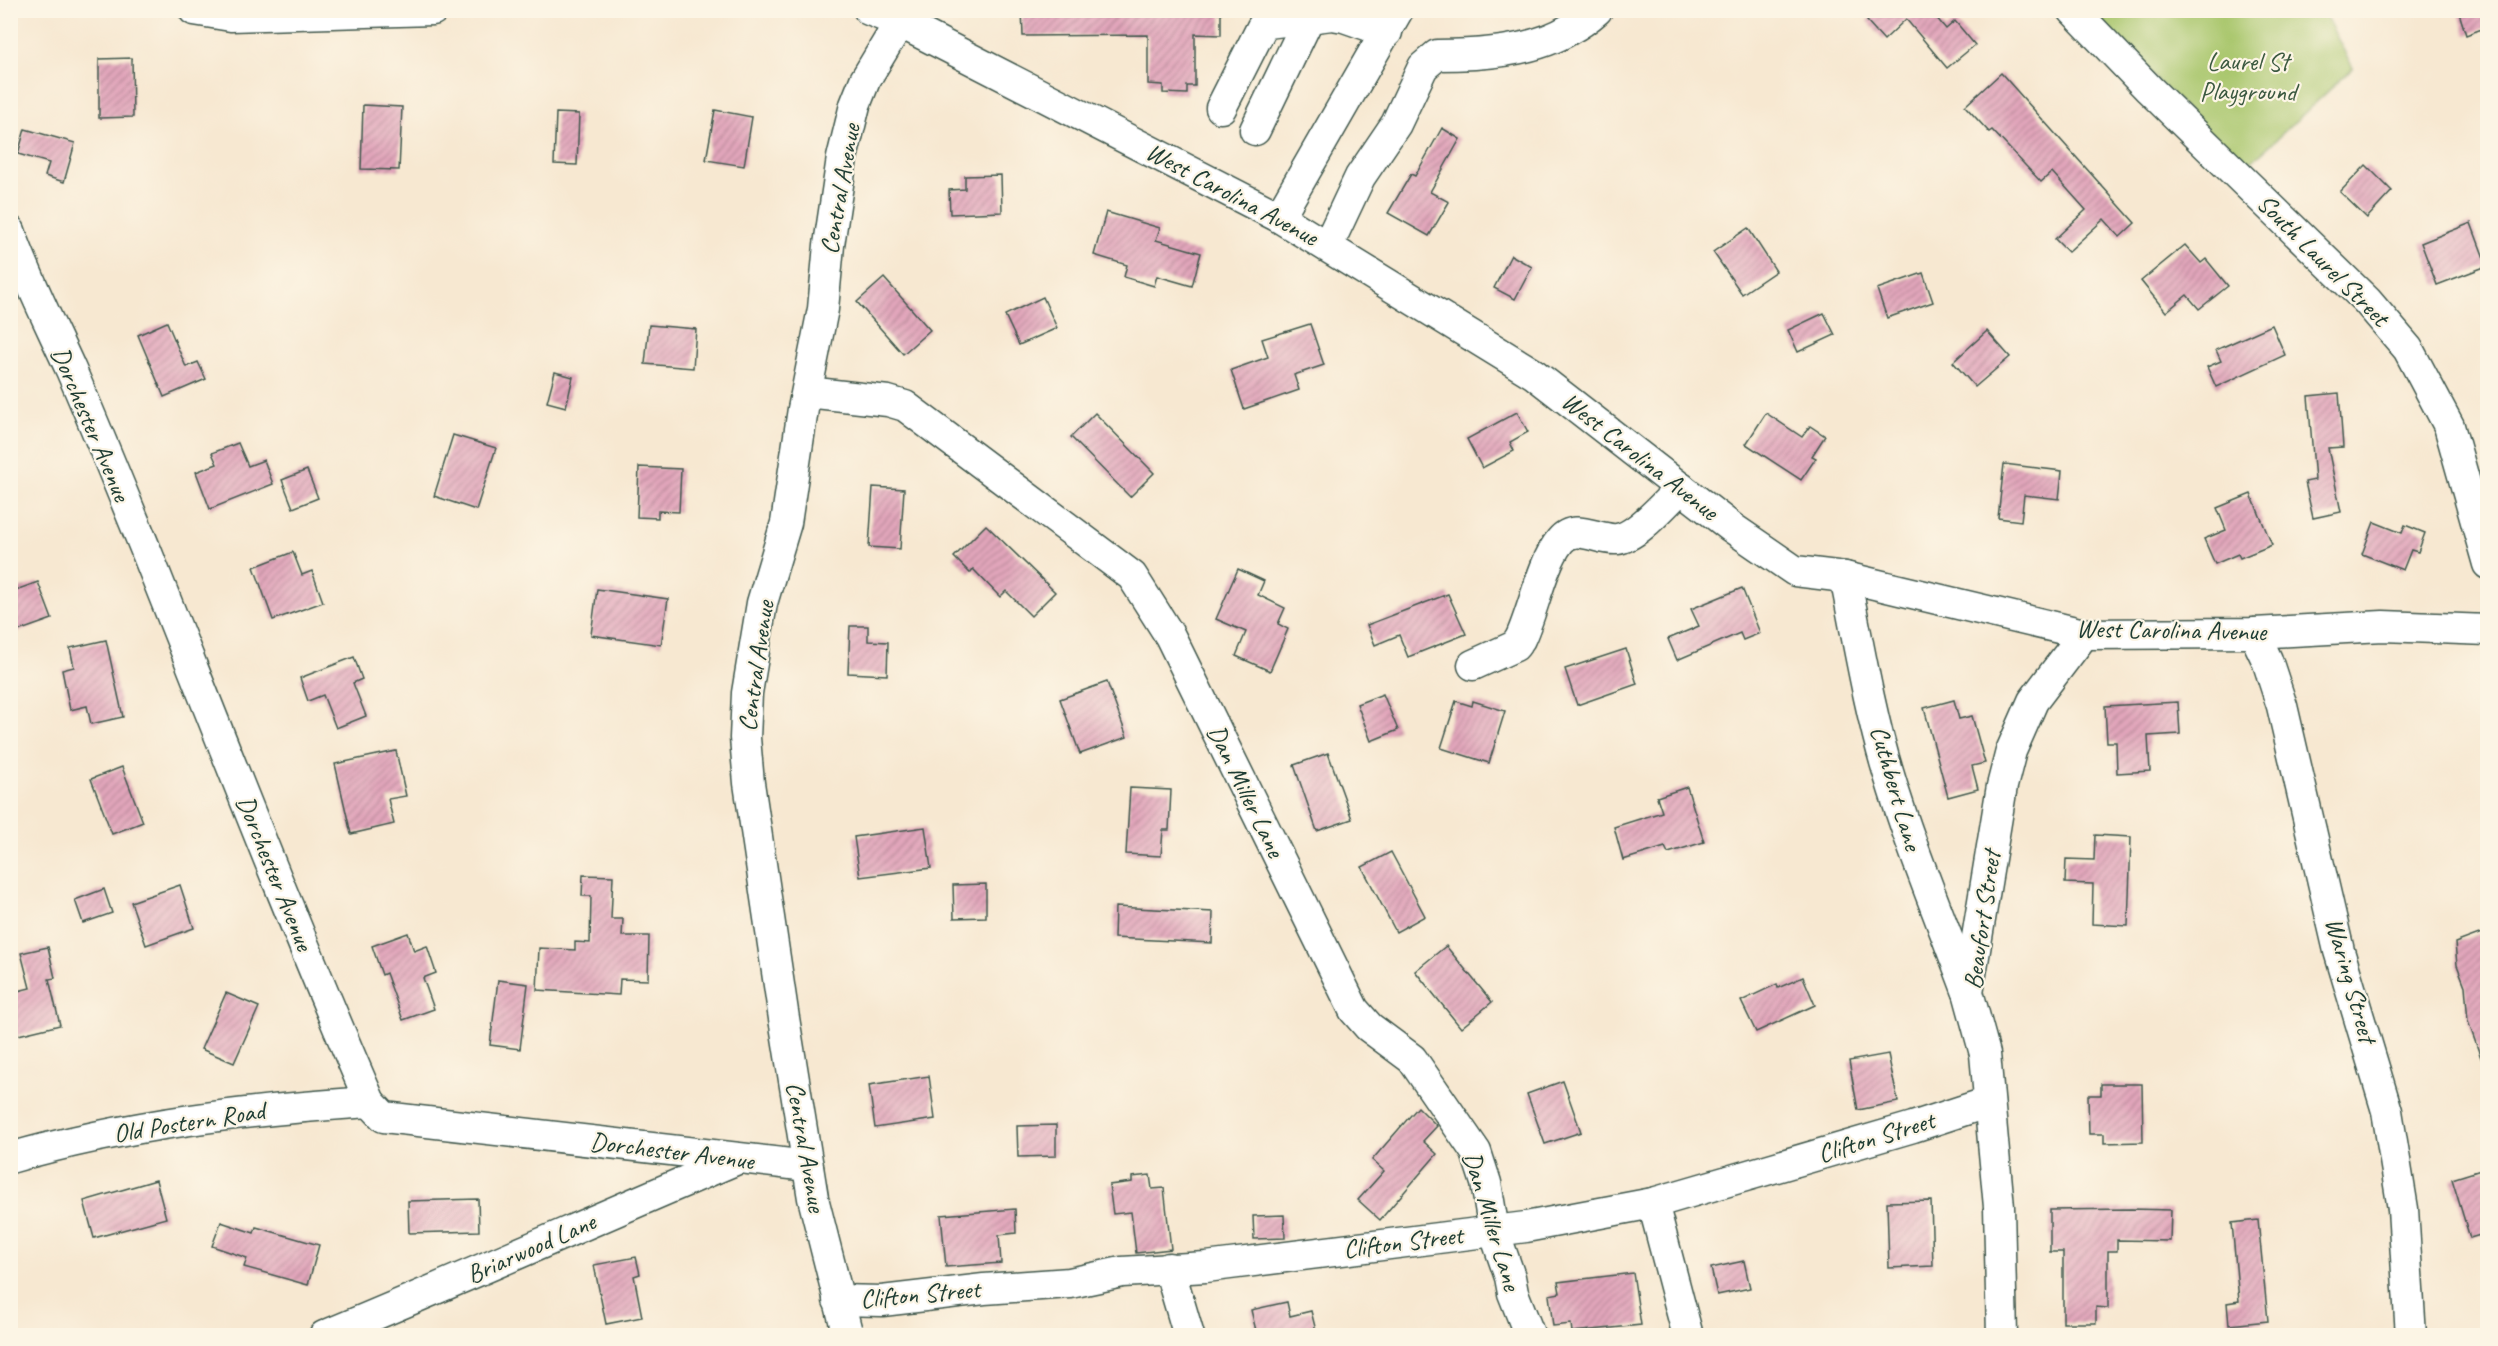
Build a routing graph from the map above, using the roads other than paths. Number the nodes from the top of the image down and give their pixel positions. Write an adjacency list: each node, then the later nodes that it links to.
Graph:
1 (195, 10): 2 (street)
2 (433, 10)
3 (869, 10): 6 (street, West Carolina Avenue)
4 (1597, 10): 13 (street)
5 (2073, 10): 16 (street, South Laurel Street)
6 (903, 16): 11 (street, West Carolina Avenue); 14 (street, Central Avenue)
7 (1309, 18): 8 (street); 9 (street); 10 (street)
8 (1393, 21): 11 (street)
9 (1221, 108)
10 (1255, 130)
11 (1279, 217): 13 (street, West Carolina Avenue)
12 (10, 231): 23 (street, Dorchester Avenue)
13 (1328, 246): 15 (street, West Carolina Avenue)
14 (807, 392): 27 (street, Central Avenue); 29 (street, Dan Miller Lane)
15 (1681, 488): 17 (street, West Carolina Avenue); 21 (street)
16 (2487, 564)
17 (1845, 577): 20 (street, West Carolina Avenue); 22 (street, Cuthbert Lane)
18 (2487, 630): 19 (street, West Carolina Avenue)
19 (2254, 633): 20 (street, West Carolina Avenue); 38 (street, Waring Street)
20 (2084, 634): 22 (street, Beaufort Street)
21 (1473, 665)
22 (1968, 992): 24 (street, Beaufort Street)
23 (370, 1101): 25 (street, Old Postern Road); 26 (street, Dorchester Avenue)
24 (1989, 1102): 28 (street, Clifton Street); 37 (street, Beaufort Street)
25 (10, 1158)
26 (738, 1159): 27 (street, Dorchester Avenue); 32 (street, Briarwood Lane)
27 (808, 1166): 31 (street, Central Avenue)
28 (1653, 1203): 29 (street, Clifton Street); 36 (street)
29 (1494, 1231): 30 (street, Clifton Street); 35 (street, Dan Miller Lane)
30 (1169, 1268): 31 (street, Clifton Street); 34 (street)
31 (838, 1300): 33 (street, Central Avenue)
32 (324, 1335)
33 (848, 1335)
34 (1189, 1335)
35 (1530, 1335)
36 (1689, 1335)
37 (2002, 1335)
38 (2411, 1335)

